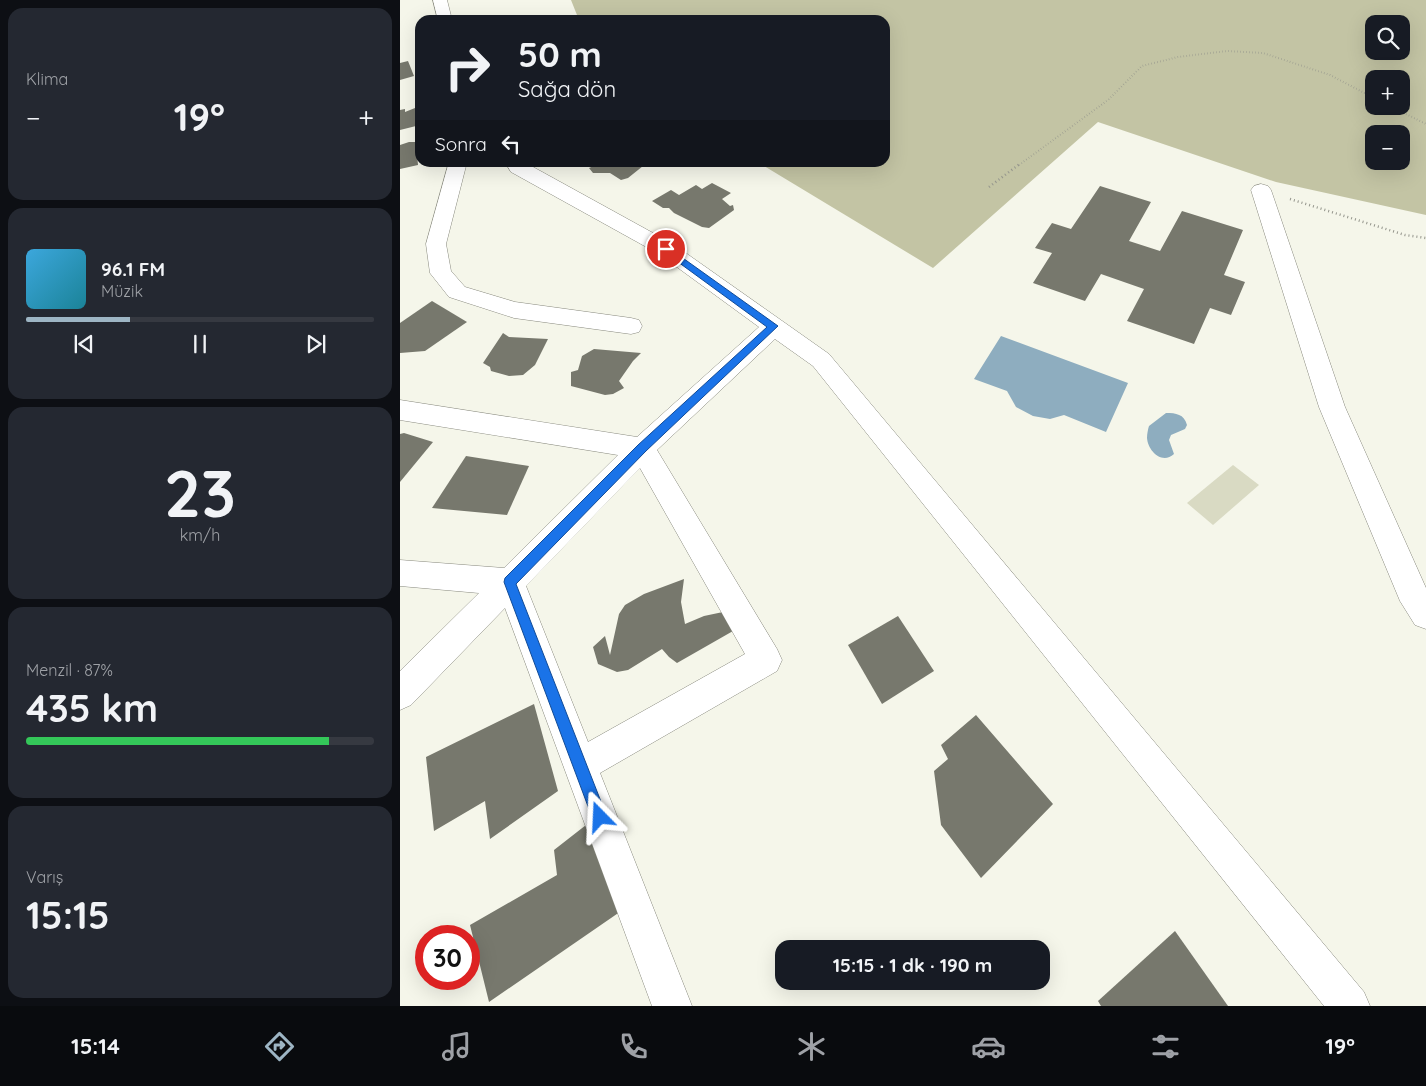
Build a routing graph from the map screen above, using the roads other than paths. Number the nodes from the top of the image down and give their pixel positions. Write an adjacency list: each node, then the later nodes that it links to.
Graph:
1 (440, 0): 2 (street)
2 (444, 15)
3 (457, 167): 6 (street)
4 (517, 167): 7 (street)
5 (1260, 190): 12 (street)
6 (631, 326)
7 (774, 326): 9 (street); 16 (street)
8 (400, 410): 9 (street)
9 (642, 448): 11 (street); 14 (street)
10 (400, 573): 11 (street)
11 (510, 582): 13 (street); 14 (street)
12 (1426, 615)
13 (400, 694)
14 (580, 766): 15 (street)
15 (672, 1006)
16 (1350, 1006)

